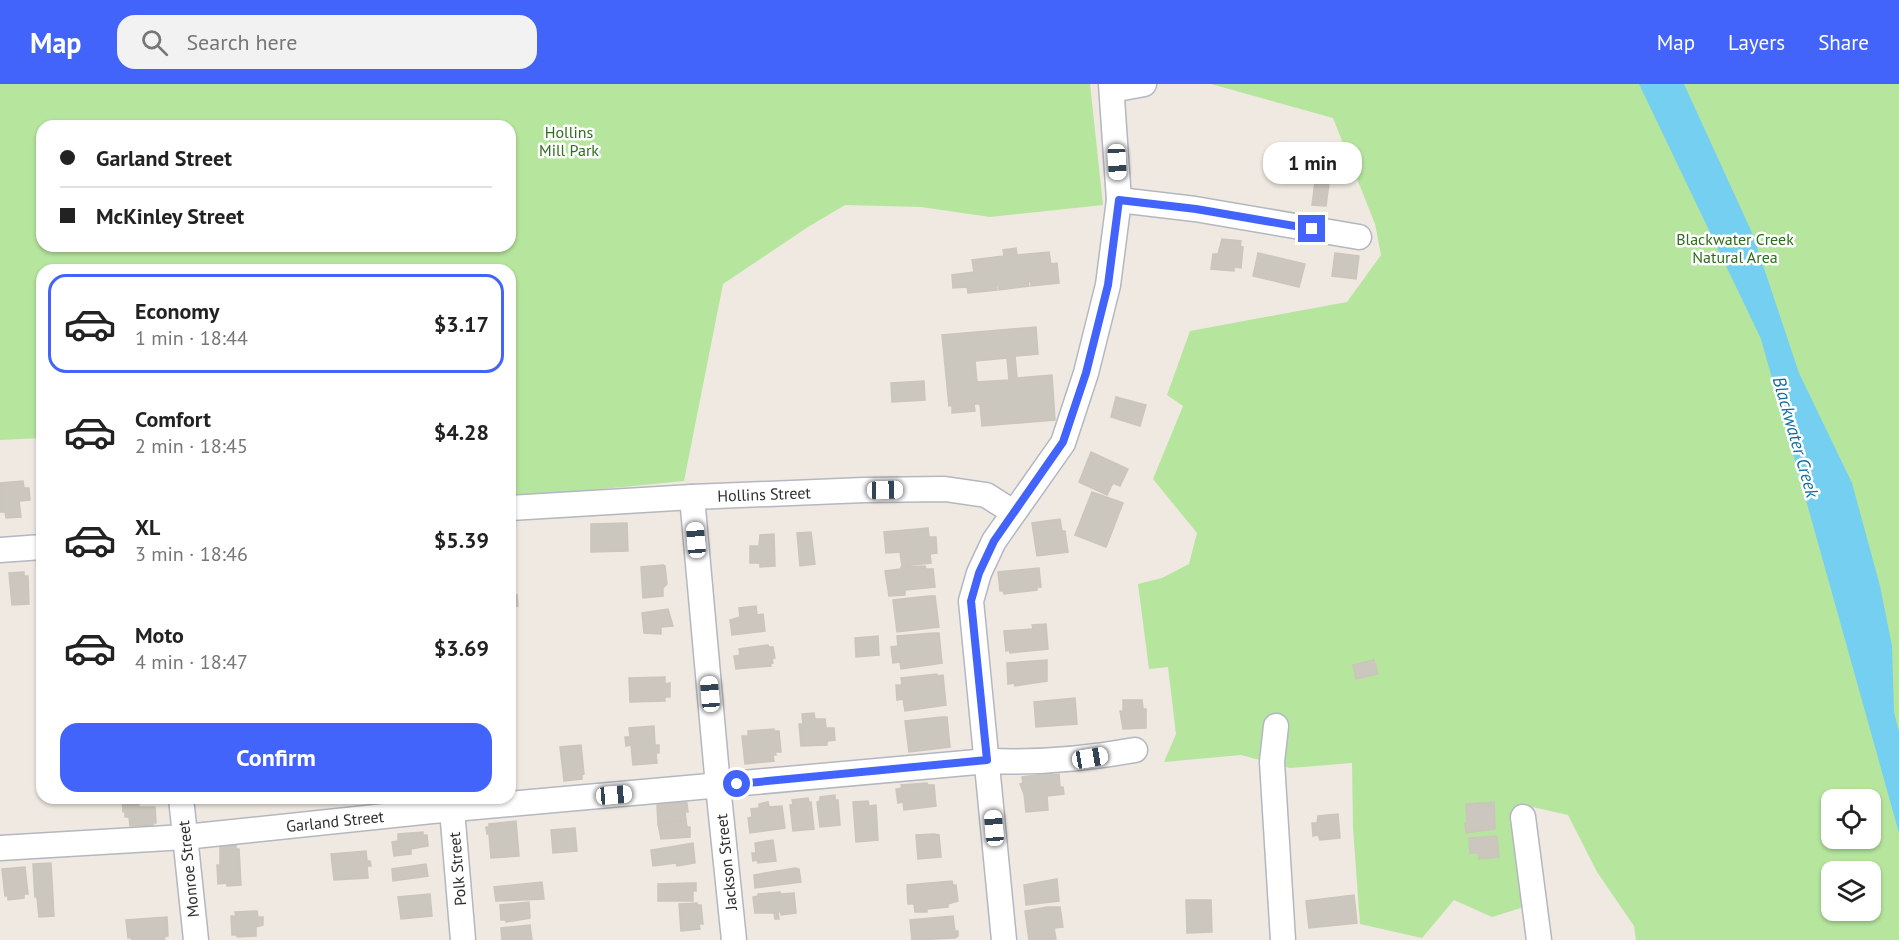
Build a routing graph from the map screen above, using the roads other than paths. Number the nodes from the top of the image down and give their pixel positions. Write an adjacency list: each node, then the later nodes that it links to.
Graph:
1 (1144, 84): 2 (street)
2 (1111, 87): 3 (street)
3 (1119, 200): 4 (street); 7 (street)
4 (1359, 237)
5 (692, 497): 6 (street, Hollins Street); 7 (street, Hollins Street); 13 (street, Jackson Street)
6 (516, 507)
7 (1013, 512): 12 (street)
8 (36, 547): 9 (street)
9 (0, 550)
10 (1276, 726): 24 (street)
11 (1135, 750): 12 (street, Garland Street)
12 (987, 760): 13 (street, Garland Street); 23 (street)
13 (718, 786): 14 (street, Garland Street); 22 (street, Jackson Street)
14 (516, 800)
15 (181, 804): 18 (street, Monroe Street)
16 (452, 804): 18 (street, Garland Street); 21 (street, Polk Street)
17 (1523, 817): 25 (street)
18 (184, 837): 19 (street, Garland Street); 20 (street, Monroe Street)
19 (0, 848)
20 (196, 940)
21 (463, 940)
22 (734, 940)
23 (1004, 940)
24 (1283, 940)
25 (1539, 940)

